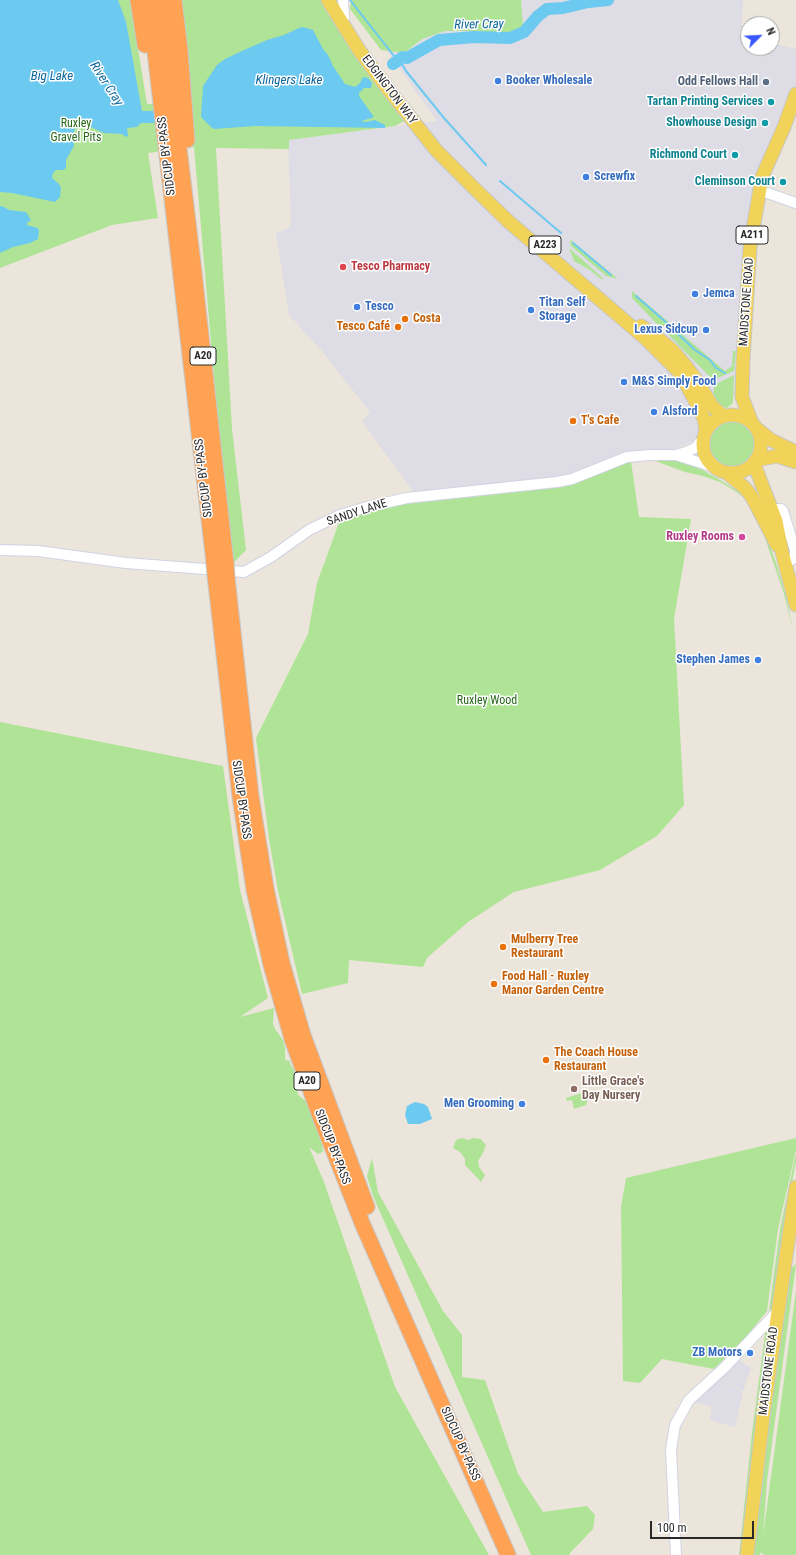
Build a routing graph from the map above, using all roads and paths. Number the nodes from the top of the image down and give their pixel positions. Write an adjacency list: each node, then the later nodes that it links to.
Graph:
1 (138, 0): 11 (highway, A20)
2 (149, 0): 11 (highway, SIDCUP BY-PASS / A20)
3 (161, 0): 11 (highway, SIDCUP BY-PASS / A20)
4 (174, 0): 11 (highway, A20)
5 (328, 0): 12 (main road, EDGINGTON WAY / A223)
6 (335, 0): 8 (main road, EDGINGTON WAY / A223)
7 (343, 0): 8 (street)
8 (344, 18): 10 (main road, EDGINGTON WAY / A223)
9 (796, 94): 14 (main road, MAIDSTONE ROAD / A211)
10 (414, 113): 12 (main road, EDGINGTON WAY / A223); 13 (main road, EDGINGTON WAY / A223)
11 (177, 149): 30 (highway, SIDCUP BY-PASS / A20); 30 (highway, SIDCUP BY-PASS / A20)
12 (460, 174): 13 (main road, EDGINGTON WAY / A223)
13 (477, 187): 16 (main road, EDGINGTON WAY / A223); 16 (main road, EDGINGTON WAY / A223)
14 (759, 190): 15 (street); 18 (main road, MAIDSTONE ROAD / A211)
15 (796, 203)
16 (549, 252): 17 (main road, EDGINGTON WAY / A223); 17 (main road, EDGINGTON WAY / A223)
17 (647, 335): 19 (main road, EDGINGTON WAY / A223); 21 (main road, EDGINGTON WAY / A223)
18 (742, 397): 19 (main road); 20 (main road, MAIDSTONE ROAD / A211)
19 (724, 416): 20 (main road); 21 (main road)
20 (754, 425): 22 (main road); 24 (main road)
21 (704, 435): 23 (street, SANDY LANE); 26 (main road)
22 (796, 452)
23 (676, 455): 26 (street, SANDY LANE); 28 (street, SANDY LANE)
24 (755, 462): 25 (main road); 27 (main road); 29 (main road)
25 (796, 462)
26 (714, 467): 27 (main road)
27 (727, 473): 29 (main road)
28 (0, 550)
29 (783, 557): 31 (main road)
30 (221, 570): 34 (highway, SIDCUP BY-PASS / A20); 35 (highway, SIDCUP BY-PASS / A20)
31 (796, 605)
32 (796, 1187): 33 (main road, MAIDSTONE ROAD)
33 (777, 1312): 36 (street); 37 (main road, MAIDSTONE ROAD)
34 (508, 1555)
35 (519, 1555)
36 (676, 1555)
37 (747, 1555)

